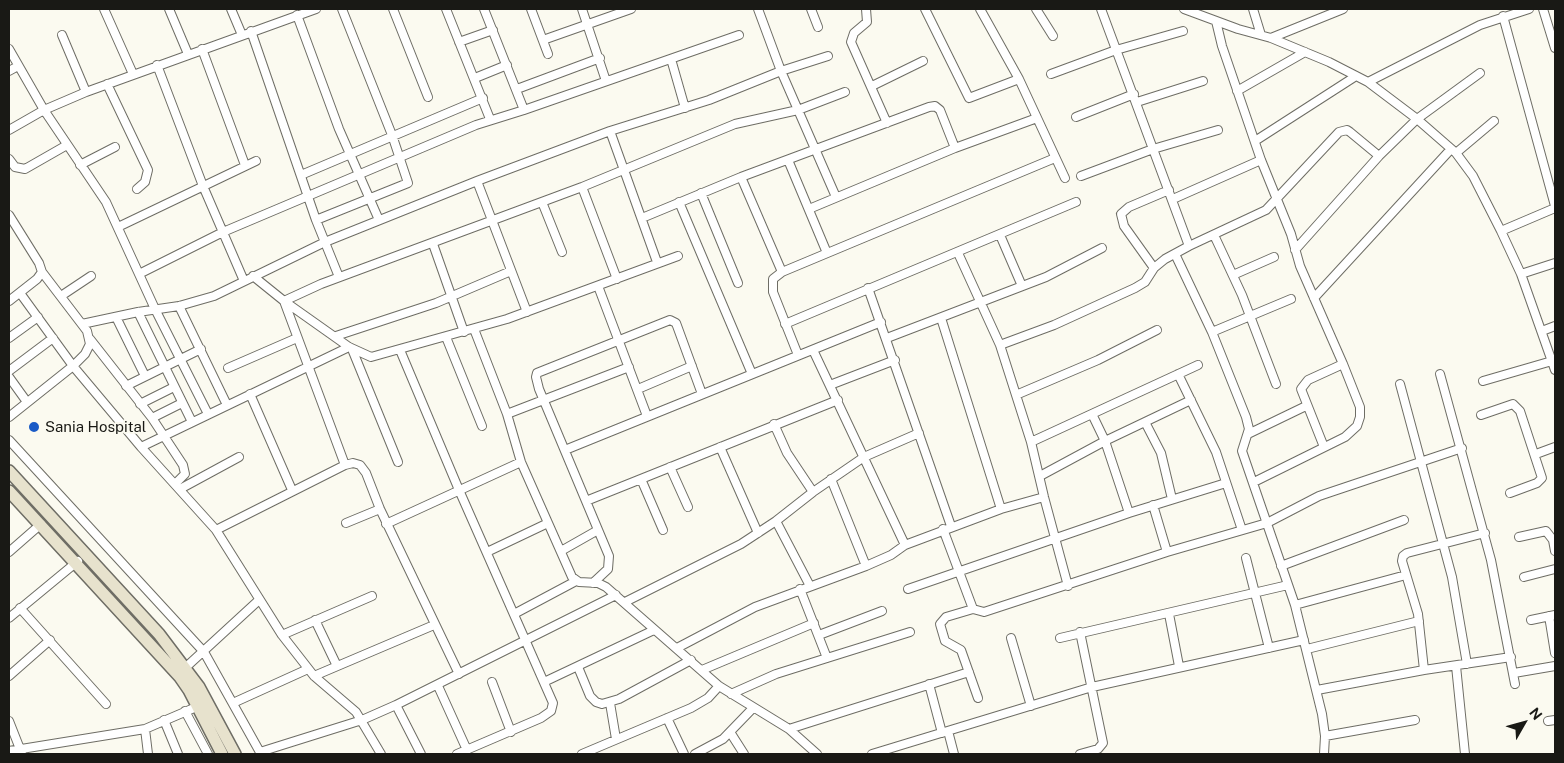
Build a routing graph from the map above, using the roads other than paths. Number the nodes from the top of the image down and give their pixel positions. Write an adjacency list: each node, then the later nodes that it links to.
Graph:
1 (104, 9): 58 (street)
2 (168, 9): 46 (street)
3 (231, 9): 34 (street)
4 (316, 9): 25 (street)
5 (342, 9): 88 (street)
6 (392, 9): 72 (street)
7 (446, 9): 40 (street)
8 (484, 9): 30 (street)
9 (531, 9): 39 (street)
10 (582, 9): 28 (street)
11 (631, 9): 28 (street)
12 (758, 9): 56 (street)
13 (811, 9): 29 (street)
14 (866, 9): 67 (street)
15 (925, 9): 62 (street)
16 (980, 9): 62 (street)
17 (1036, 9): 37 (street)
18 (1101, 9): 44 (street)
19 (1184, 9): 24 (street)
20 (1253, 9): 36 (street)
21 (1343, 9): 38 (street)
22 (1529, 9): 26 (street)
23 (1542, 9): 41 (street)
24 (1204, 13): 27 (street)
25 (297, 15): 32 (street); 96 (street)
26 (1503, 16): 65 (street); 126 (street)
27 (1216, 21): 36 (street); 69 (street)
28 (588, 24): 39 (street); 49 (street)
29 (818, 27)
30 (493, 30): 40 (street); 54 (street)
31 (1183, 31): 44 (street)
32 (252, 32): 34 (street); 108 (street)
33 (62, 35): 70 (street)
34 (242, 35): 43 (street)
35 (739, 35): 50 (street)
36 (1261, 35): 38 (street)
37 (1052, 36)
38 (1271, 38): 45 (street)
39 (543, 40): 47 (street)
40 (459, 42): 61 (street)
41 (1555, 48)
42 (9, 49): 53 (street)
43 (202, 49): 46 (street); 105 (street)
44 (1116, 50): 59 (street); 74 (street)
45 (1305, 52): 60 (street); 69 (street)
46 (188, 54): 52 (street)
47 (548, 54)
48 (828, 56): 56 (street)
49 (600, 58): 64 (street); 68 (street)
50 (671, 59): 64 (street); 75 (street)
51 (923, 60): 67 (street)
52 (157, 65): 58 (street); 113 (street)
53 (18, 66): 55 (street); 76 (street)
54 (507, 66): 61 (street); 68 (street)
55 (9, 71)
56 (781, 71): 75 (street); 78 (street)
57 (1480, 73): 82 (street)
58 (133, 74): 66 (street)
59 (1051, 74)
60 (1356, 76): 65 (street); 89 (street)
61 (475, 78): 73 (street)
62 (1019, 79): 80 (street)
63 (1203, 80): 74 (street)
64 (606, 81): 77 (street)
65 (1368, 82): 82 (street)
66 (107, 84): 70 (street); 115 (street)
67 (872, 86): 84 (street)
68 (517, 89): 77 (street)
69 (1237, 91): 89 (street)
70 (86, 92): 76 (street)
71 (846, 92): 78 (street)
72 (428, 97)
73 (482, 98): 81 (street); 88 (street)
74 (1135, 98): 79 (street); 93 (street)
75 (685, 108): 87 (street)
76 (44, 110): 85 (street); 90 (street)
77 (524, 110): 81 (street)
78 (798, 110): 94 (street); 106 (street)
79 (1076, 117)
80 (1037, 118): 92 (street); 99 (street)
81 (490, 119): 98 (street)
82 (1417, 119): 95 (street); 97 (street)
83 (1494, 121): 95 (street)
84 (887, 122): 92 (street); 94 (street)
85 (9, 130)
86 (1218, 130): 93 (street)
87 (610, 131): 106 (street); 112 (street)
88 (392, 135): 96 (street); 98 (street)
89 (1255, 141): 102 (street)
90 (67, 145): 100 (street); 104 (street)
91 (114, 147): 104 (street)
92 (955, 148): 119 (street)
93 (1153, 149): 109 (street); 116 (street)
94 (816, 150): 101 (street); 119 (street)
95 (1453, 151): 134 (street); 170 (street)
96 (350, 154): 107 (street); 108 (street)
97 (1379, 156): 122 (street); 142 (street)
98 (399, 158): 107 (street); 120 (street)
99 (1055, 158): 111 (street); 144 (street)
100 (9, 159)
101 (788, 160): 110 (street); 127 (street)
102 (1261, 160): 121 (street); 122 (street)
103 (256, 161): 105 (street)
104 (80, 165): 133 (street)
105 (245, 166): 113 (street)
106 (625, 170): 114 (street); 129 (street)
107 (359, 174): 118 (street); 120 (street)
108 (301, 175): 118 (street)
109 (1081, 176)
110 (741, 177): 117 (street); 154 (street)
111 (1064, 178)
112 (477, 181): 131 (street); 132 (street)
113 (203, 186): 133 (street); 135 (street)
114 (582, 187): 123 (street); 161 (street)
115 (137, 189)
116 (1169, 190): 121 (street); 151 (street)
117 (701, 193): 124 (street); 163 (street)
118 (308, 196): 130 (street); 135 (street)
119 (836, 198): 127 (street)
120 (370, 199): 130 (street); 131 (street)
121 (1173, 199): 140 (street)
122 (1278, 199): 137 (street); 142 (street)
123 (542, 202): 132 (street); 143 (street)
124 (679, 202): 129 (street); 219 (street)
125 (1076, 202): 136 (street)
126 (1555, 207): 134 (street)
127 (809, 209): 144 (street)
128 (9, 216): 153 (street)
129 (642, 218): 149 (street)
130 (316, 220): 138 (street)
131 (379, 220): 138 (street)
132 (491, 220): 139 (street); 152 (street)
133 (118, 227): 155 (street)
134 (1501, 231): 156 (street)
135 (223, 232): 155 (street); 162 (street)
136 (1000, 235): 145 (street); 165 (street)
137 (1214, 235): 140 (street); 157 (street)
138 (325, 242): 159 (street); 160 (street)
139 (432, 244): 160 (street); 169 (street)
140 (1189, 246): 146 (street)
141 (1102, 248): 165 (street)
142 (1295, 250): 170 (street)
143 (562, 252)
144 (827, 253): 154 (street)
145 (958, 253): 166 (street); 174 (street)
146 (1174, 254): 151 (street); 191 (street)
147 (678, 256): 149 (street)
148 (1274, 257): 157 (street)
149 (657, 262): 161 (street)
150 (1555, 263): 156 (street)
151 (1154, 268): 200 (street)
152 (510, 271): 169 (street); 178 (street)
153 (42, 272): 167 (street); 168 (street)
154 (782, 272): 185 (street)
155 (139, 274): 176 (street)
156 (1521, 274): 189 (street)
157 (1233, 275): 179 (street)
158 (91, 276): 168 (street)
159 (254, 276): 162 (street); 173 (street)
160 (339, 277): 173 (street)
161 (617, 279): 164 (street)
162 (244, 281): 175 (street)
163 (738, 282)
164 (598, 286): 178 (street); 199 (street)
165 (1022, 286): 174 (street)
166 (868, 288): 183 (street); 185 (street)
167 (20, 293): 172 (street); 180 (street)
168 (61, 296): 184 (street)
169 (451, 297): 190 (street); 192 (street)
170 (1314, 298): 209 (street)
171 (1291, 299): 179 (street)
172 (9, 301)
173 (284, 301): 192 (street); 196 (street)
174 (980, 303): 182 (street); 200 (street)
175 (179, 306): 176 (street); 202 (street)
176 (155, 310): 177 (street); 206 (street)
177 (138, 312): 181 (street); 215 (street)
178 (527, 312): 187 (street)
179 (1250, 316): 191 (street); 225 (street)
180 (38, 317): 194 (street); 195 (street)
181 (116, 317): 184 (street); 222 (street)
182 (941, 318): 197 (street); 291 (street)
183 (881, 322): 197 (street); 204 (street)
184 (82, 324): 198 (street)
185 (785, 324): 205 (street)
186 (1555, 326): 189 (street)
187 (474, 329): 190 (street); 244 (street)
188 (1157, 330): 233 (street)
189 (1542, 331): 208 (street)
190 (464, 332): 193 (street)
191 (1212, 332): 254 (street)
192 (336, 336): 201 (street)
193 (446, 337): 203 (street); 252 (street)
194 (9, 338)
195 (53, 338): 211 (street); 218 (street)
196 (297, 338): 213 (street); 216 (street)
197 (887, 338): 207 (street)
198 (90, 339): 211 (street); 228 (street)
199 (617, 342): 212 (street); 214 (street); 234 (street)
200 (1000, 345): 233 (street)
201 (351, 348): 203 (street); 213 (street); 268 (street)
202 (201, 349): 206 (street); 240 (street)
203 (400, 350): 281 (street)
204 (813, 350): 205 (street); 227 (street)
205 (798, 355): 219 (street)
206 (181, 360): 215 (street); 243 (street)
207 (895, 360): 227 (street); 253 (street)
208 (1552, 360): 217 (street); 224 (street)
209 (1344, 364): 241 (street); 261 (street)
210 (1198, 365): 220 (street)
211 (73, 366): 237 (street); 260 (street)
212 (692, 366): 230 (street); 232 (street)
213 (307, 367): 231 (street); 271 (street)
214 (629, 367): 230 (street); 234 (street)
215 (163, 368): 222 (street); 229 (street)
216 (228, 368)
217 (1555, 370)
218 (9, 371)
219 (752, 374): 232 (street)
220 (1178, 374): 236 (street); 245 (street)
221 (1440, 374): 262 (street)
222 (145, 376): 228 (street)
223 (9, 377): 237 (street)
224 (1483, 381)
225 (1276, 384)
226 (1400, 384): 270 (street)
227 (830, 385): 235 (street)
228 (126, 386): 239 (street)
229 (174, 387): 238 (street); 239 (street)
230 (638, 389): 247 (street)
231 (250, 394): 240 (street); 280 (street)
232 (702, 394): 247 (street)
233 (1016, 395): 258 (street)
234 (544, 400): 244 (street); 264 (street)
235 (838, 400): 251 (street); 267 (street)
236 (1191, 400): 250 (street); 277 (street)
237 (27, 402): 242 (street)
238 (182, 403): 248 (street); 249 (street)
239 (140, 404): 248 (street)
240 (227, 405): 243 (street)
241 (1306, 406): 254 (street); 261 (street)
242 (10, 413)
243 (208, 414): 249 (street)
244 (507, 414): 269 (street)
245 (1092, 414): 257 (street); 258 (street)
246 (1481, 415): 265 (street)
247 (647, 416): 264 (street)
248 (152, 418): 255 (street)
249 (192, 422): 255 (street)
250 (1145, 422): 257 (street); 286 (street)
251 (774, 424): 259 (street); 283 (street)
252 (482, 426)
253 (919, 433): 267 (street); 300 (street)
254 (1248, 434): 278 (street)
255 (164, 436): 260 (street); 279 (street)
256 (9, 440): 365 (street)
257 (1105, 441): 274 (street); 292 (street)
258 (1031, 442): 274 (street)
259 (720, 446): 272 (street); 306 (street)
260 (141, 447): 279 (street)
261 (1324, 447): 278 (street)
262 (1462, 448): 270 (street); 307 (street)
263 (1555, 448): 265 (street)
264 (564, 450): 287 (street)
265 (1536, 454): 284 (street)
266 (239, 457): 279 (street)
267 (864, 457): 276 (street); 312 (street)
268 (398, 462)
269 (521, 462): 281 (street); 296 (street)
270 (1420, 462): 297 (street); 311 (street)
271 (345, 465): 280 (street); 290 (street)
272 (670, 467): 275 (street); 289 (street)
273 (9, 471): 318 (main road)
274 (1040, 476): 285 (street)
275 (641, 479): 287 (street); 303 (street)
276 (831, 479): 283 (street); 321 (street)
277 (1226, 482): 286 (street); 305 (street)
278 (1254, 482): 297 (street)
279 (177, 486): 301 (street)
280 (292, 490): 301 (street)
281 (459, 490): 299 (street); 316 (street)
282 (9, 491): 298 (main road)
283 (813, 492): 294 (street)
284 (1510, 493)
285 (1044, 498): 291 (street); 309 (street)
286 (1172, 499): 288 (street)
287 (586, 501): 302 (street)
288 (1153, 505): 292 (street); 317 (street)
289 (688, 507)
290 (380, 509): 295 (street); 299 (street)
291 (1001, 509): 300 (street)
292 (1129, 513): 309 (street)
293 (1404, 520): 322 (street)
294 (776, 521): 306 (street); 330 (street)
295 (346, 523)
296 (548, 523): 313 (street); 316 (street)
297 (1267, 523): 305 (street); 322 (street)
298 (41, 524): 315 (street); 320 (main road)
299 (386, 524): 351 (street)
300 (951, 526): 304 (street)
301 (216, 530): 337 (street)
302 (598, 530): 313 (street); 328 (street)
303 (663, 530)
304 (943, 530): 312 (street); 324 (street)
305 (1242, 530): 317 (street)
306 (758, 533): 338 (street)
307 (1485, 534): 311 (street); 367 (street)
308 (1519, 537): 310 (street)
309 (1054, 538): 324 (street); 331 (street)
310 (1554, 539): 314 (street)
311 (1444, 543): 325 (street); 370 (street)
312 (905, 544): 321 (street)
313 (561, 551): 327 (street)
314 (1555, 551)
315 (9, 552)
316 (487, 552): 343 (street)
317 (1167, 552): 331 (street)
318 (84, 554): 320 (street); 376 (main road)
319 (1246, 558): 334 (street)
320 (76, 563): 340 (street); 402 (main road)
321 (866, 566): 330 (street)
322 (1282, 566): 329 (street)
323 (1555, 569): 326 (street)
324 (959, 570): 332 (street); 341 (street)
325 (1406, 575): 339 (street); 349 (street)
326 (1524, 577)
327 (576, 581): 328 (street); 343 (street)
328 (592, 583): 336 (street)
329 (1288, 585): 334 (street); 339 (street)
330 (810, 586): 333 (street)
331 (1068, 586): 341 (street)
332 (908, 588)
333 (800, 589): 350 (street); 362 (street)
334 (1255, 592): 344 (street); 363 (street)
335 (372, 596): 347 (street)
336 (616, 596): 338 (street); 360 (street)
337 (259, 600): 355 (street); 365 (street)
338 (625, 602): 352 (street)
339 (1295, 605): 361 (street)
340 (20, 608): 346 (street); 359 (street)
341 (973, 609): 380 (street)
342 (882, 612): 356 (street)
343 (514, 614): 360 (street)
344 (1168, 614): 354 (street); 372 (street)
345 (1552, 616): 348 (street); 366 (street)
346 (9, 618)
347 (316, 620): 355 (street); 371 (street)
348 (1531, 620)
349 (1419, 621): 364 (street); 379 (street)
350 (814, 623): 356 (street); 378 (street)
351 (434, 625): 371 (street); 382 (street)
352 (654, 630): 362 (street); 375 (street)
353 (910, 632): 368 (street)
354 (1080, 632): 358 (street); 391 (street)
355 (282, 635): 377 (street)
356 (819, 635): 368 (street)
357 (1011, 638): 400 (street)
358 (1060, 638)
359 (50, 640): 383 (street); 398 (street)
360 (525, 640): 382 (street); 386 (street)
361 (1304, 640): 363 (street); 364 (street)
362 (676, 648): 369 (street)
363 (1269, 648): 372 (street)
364 (1307, 649): 392 (street)
365 (204, 652): 376 (street); 396 (street)
366 (1555, 653)
367 (1511, 657): 370 (street); 381 (street)
368 (827, 658): 393 (street)
369 (691, 660): 378 (street); 397 (street)
370 (1467, 664): 373 (street)
371 (337, 666): 384 (street)
372 (1179, 666): 391 (street)
373 (1456, 666): 379 (street); 439 (street)
374 (1555, 666): 381 (street)
375 (578, 667): 386 (street); 397 (street)
376 (185, 668): 395 (main road)
377 (308, 669): 384 (street); 396 (street)
378 (702, 670): 390 (street)
379 (1424, 670): 392 (street)
380 (970, 672): 387 (street); 394 (street)
381 (1514, 673): 388 (street)
382 (459, 674): 389 (street)
383 (9, 676)
384 (314, 676): 405 (street)
385 (492, 682): 410 (street)
386 (544, 682): 410 (street)
387 (929, 684): 409 (street); 412 (street)
388 (1515, 684)
389 (438, 686): 399 (street); 416 (street)
390 (719, 686): 393 (street); 403 (street)
391 (1092, 686): 400 (street); 437 (street)
392 (1317, 690): 413 (street)
393 (731, 694): 401 (street)
394 (978, 698)
395 (208, 703): 402 (street); 425 (main road)
396 (233, 703): 420 (street)
397 (610, 703): 414 (street)
398 (106, 704)
399 (396, 705): 405 (street); 427 (street)
400 (1031, 706): 412 (street)
401 (753, 708): 409 (street); 411 (street)
402 (191, 709): 404 (street); 423 (street); 424 (main road)
403 (667, 718): 414 (street); 431 (street)
404 (164, 720): 408 (street); 422 (street)
405 (362, 720): 420 (street); 426 (street)
406 (1415, 720): 413 (street)
407 (9, 721): 419 (street)
408 (145, 729): 419 (street); 421 (street)
409 (789, 729): 434 (street)
410 (511, 732): 415 (street)
411 (730, 732): 432 (street); 433 (street)
412 (945, 732): 435 (street); 436 (street)
413 (1325, 736): 438 (street)
414 (616, 740): 418 (street)
415 (478, 746): 416 (street); 429 (street)
416 (468, 750): 428 (street)
417 (9, 751): 419 (street)
418 (598, 751): 430 (street)
419 (22, 752)
420 (260, 753)
421 (148, 754)
422 (178, 754)
423 (208, 754)
424 (222, 754)
425 (235, 754)
426 (381, 754)
427 (421, 754)
428 (458, 754)
429 (482, 754)
430 (582, 754)
431 (684, 754)
432 (695, 754)
433 (744, 754)
434 (817, 754)
435 (872, 754)
436 (954, 754)
437 (1080, 754)
438 (1324, 754)
439 (1465, 754)

